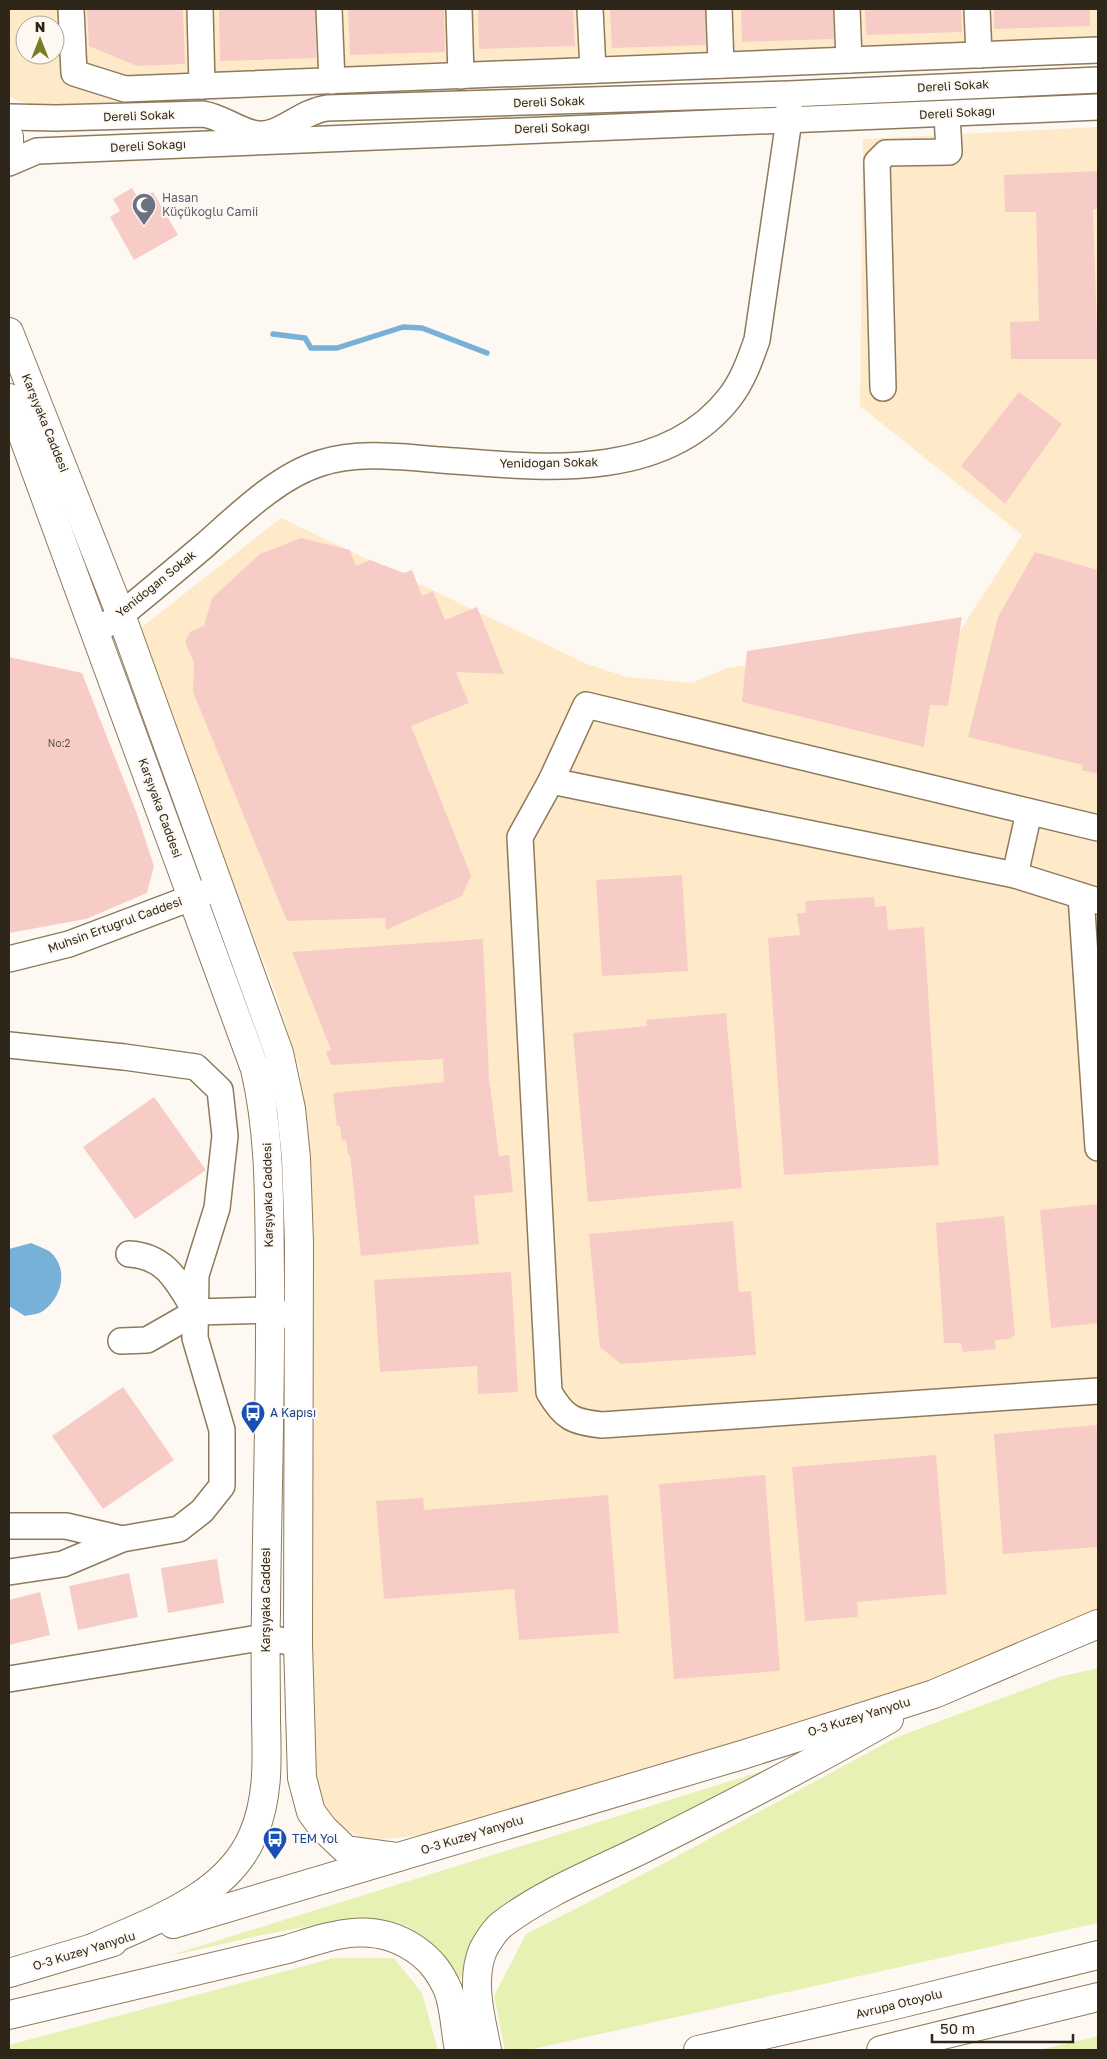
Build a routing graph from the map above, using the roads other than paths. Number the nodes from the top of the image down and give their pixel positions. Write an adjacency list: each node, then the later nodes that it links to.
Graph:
1 (71, 9): 17 (street)
2 (200, 9): 17 (street)
3 (330, 9): 16 (street)
4 (459, 9): 14 (street)
5 (590, 9): 13 (street)
6 (719, 9): 12 (street)
7 (847, 9): 11 (street)
8 (977, 9): 10 (street)
9 (1098, 50): 10 (street)
10 (979, 55): 11 (street)
11 (849, 60): 12 (street)
12 (721, 65): 13 (street)
13 (593, 70): 14 (street)
14 (461, 76): 16 (street)
15 (1098, 80): 18 (street, Dereli Sokak)
16 (332, 81): 17 (street)
17 (202, 86)
18 (789, 94): 21 (street, Dereli Sokak); 22 (street, Yenidoğan Sokak)
19 (1098, 106): 20 (street, Dereli Sokağı)
20 (947, 114): 22 (street, Dereli Sokağı); 27 (street)
21 (9, 117)
22 (789, 120): 25 (street, Dereli Sokağı); 29 (street, Yenidoğan Sokak)
23 (9, 137): 24 (main road)
24 (9, 154)
25 (9, 162)
26 (9, 332): 29 (main road, Karşıyaka Caddesi)
27 (883, 388)
28 (9, 398): 30 (main road, Karşıyaka Caddesi)
29 (121, 615): 30 (street, Yenidoğan Sokak); 35 (main road, Karşıyaka Caddesi)
30 (95, 632): 36 (main road, Karşıyaka Caddesi)
31 (551, 781): 32 (street); 34 (street); 47 (street)
32 (1028, 812): 33 (street); 34 (street)
33 (1098, 828)
34 (1015, 875): 37 (street)
35 (219, 887): 36 (street, Muhsin Ertuğrul Caddesi); 45 (main road, Karşıyaka Caddesi)
36 (192, 896): 38 (street, Muhsin Ertuğrul Caddesi); 43 (main road, Karşıyaka Caddesi)
37 (1090, 898): 39 (street)
38 (9, 959)
39 (1093, 989): 41 (street)
40 (9, 1045): 44 (street)
41 (1098, 1148)
42 (129, 1254): 44 (street)
43 (270, 1310): 44 (street); 45 (street); 52 (main road, Karşıyaka Caddesi)
44 (196, 1312): 46 (street); 49 (street)
45 (299, 1319): 54 (main road, Karşıyaka Caddesi)
46 (122, 1341)
47 (1098, 1391)
48 (9, 1526): 49 (street)
49 (122, 1539): 50 (street)
50 (9, 1572)
51 (1098, 1624): 55 (main road)
52 (265, 1637): 54 (street); 56 (street); 59 (main road, Karşıyaka Caddesi)
53 (1098, 1638): 55 (main road)
54 (298, 1644): 58 (main road, Karşıyaka Caddesi)
55 (1019, 1658): 57 (main road)
56 (9, 1679)
57 (934, 1694): 58 (main road, O-3 Kuzey Yanyolu); 64 (main road)
58 (398, 1857): 59 (main road, O-3 Kuzey Yanyolu)
59 (95, 1947): 61 (main road, O-3 Kuzey Yanyolu)
60 (1098, 1955): 66 (main road, Avrupa Otoyolu)
61 (9, 1974)
62 (1098, 1997): 67 (main road)
63 (9, 2015): 65 (main road)
64 (485, 2041)
65 (457, 2043)
66 (698, 2050)
67 (881, 2050)

